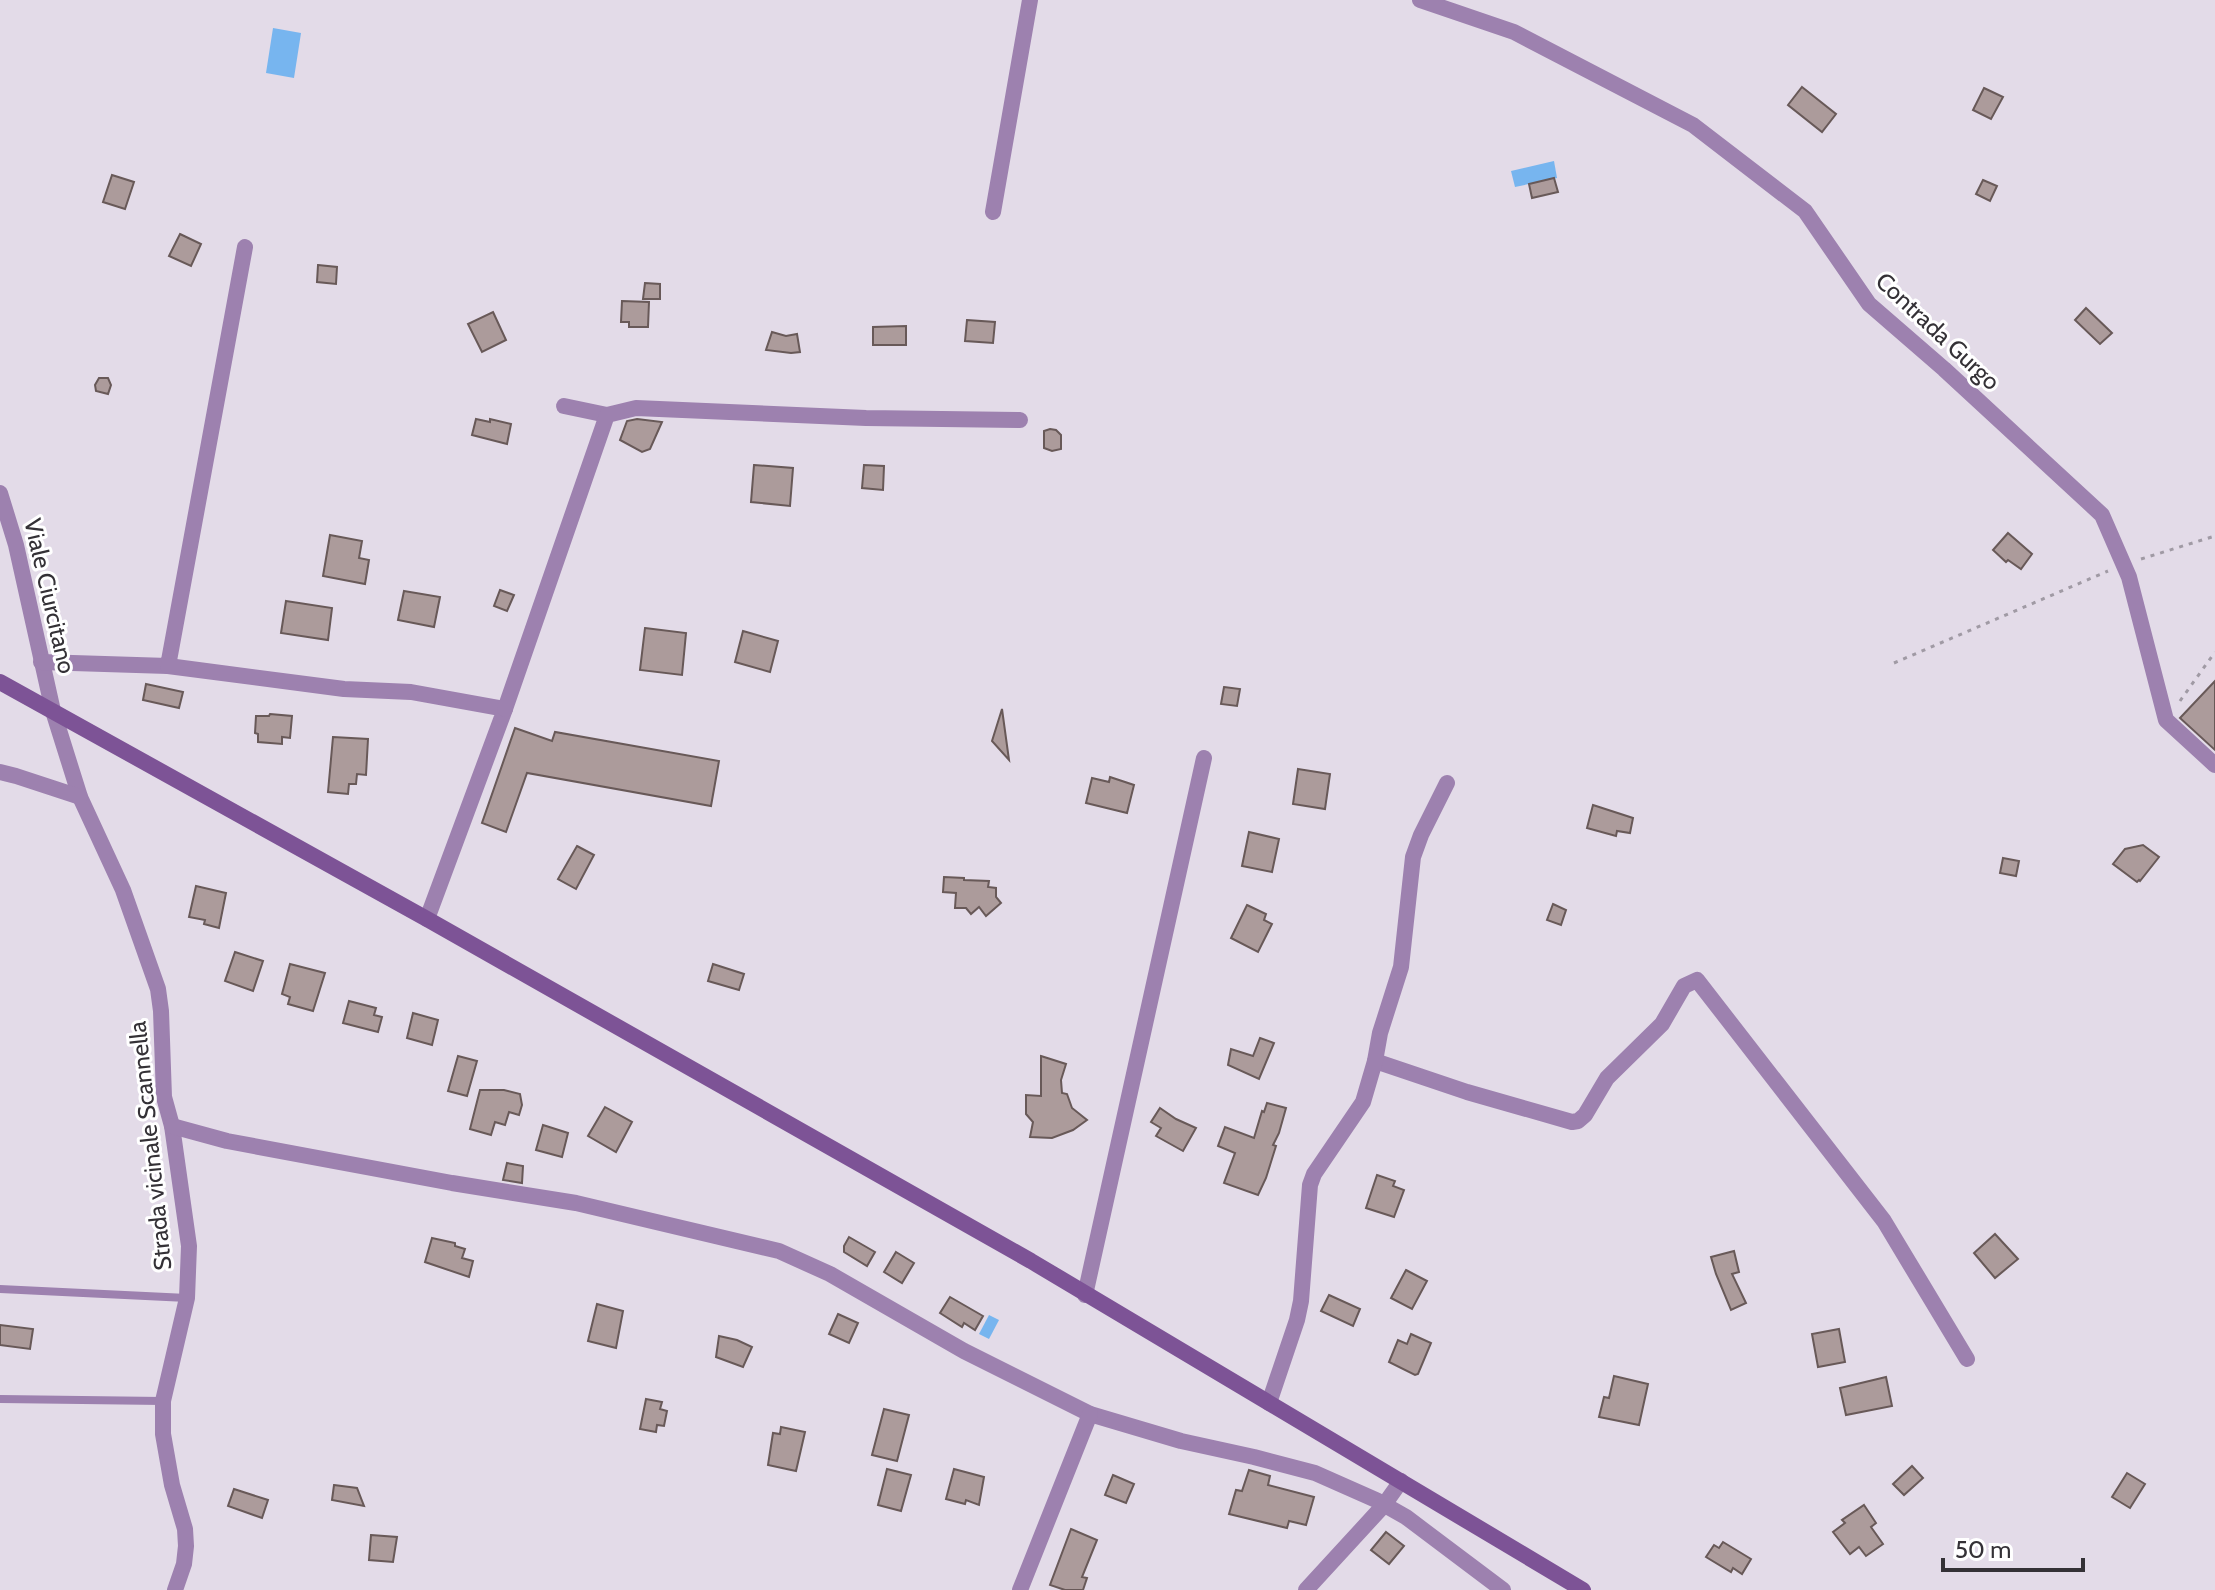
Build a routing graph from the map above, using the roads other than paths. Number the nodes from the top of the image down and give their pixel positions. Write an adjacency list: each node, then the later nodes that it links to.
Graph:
1 (1030, 0): 3 (street)
2 (1420, 0): 15 (street, Contrada Gurgo)
3 (993, 212)
4 (245, 247): 10 (street)
5 (564, 406): 6 (street)
6 (607, 415): 7 (street); 12 (street)
7 (1020, 420)
8 (0, 493): 9 (street, Viale Ciurcitano)
9 (41, 662): 10 (street); 13 (street, Viale Ciurcitano)
10 (168, 666): 12 (street)
11 (0, 682): 13 (main road)
12 (505, 709): 19 (street)
13 (53, 711): 18 (street, Strada vicinale Scannella); 19 (main road)
14 (1204, 758): 23 (street)
15 (2215, 765)
16 (0, 772): 18 (street)
17 (1447, 783): 20 (street)
18 (80, 797): 21 (street, Strada vicinale Scannella)
19 (427, 919): 23 (main road)
20 (1375, 1061): 25 (street); 28 (street)
21 (172, 1126): 24 (street, Strada vicinale Scannella); 29 (street)
22 (0, 1289): 24 (lane)
23 (1085, 1295): 28 (main road)
24 (187, 1298): 27 (street, Strada vicinale Scannella)
25 (1967, 1359)
26 (0, 1399): 27 (lane)
27 (163, 1401): 32 (street, Strada vicinale Scannella)
28 (1269, 1403): 30 (main road)
29 (1090, 1414): 31 (street); 33 (street)
30 (1401, 1481): 31 (street); 36 (main road)
31 (1384, 1505): 34 (street); 35 (street)
32 (175, 1590)
33 (1020, 1590)
34 (1306, 1590)
35 (1503, 1590)
36 (1583, 1590)

